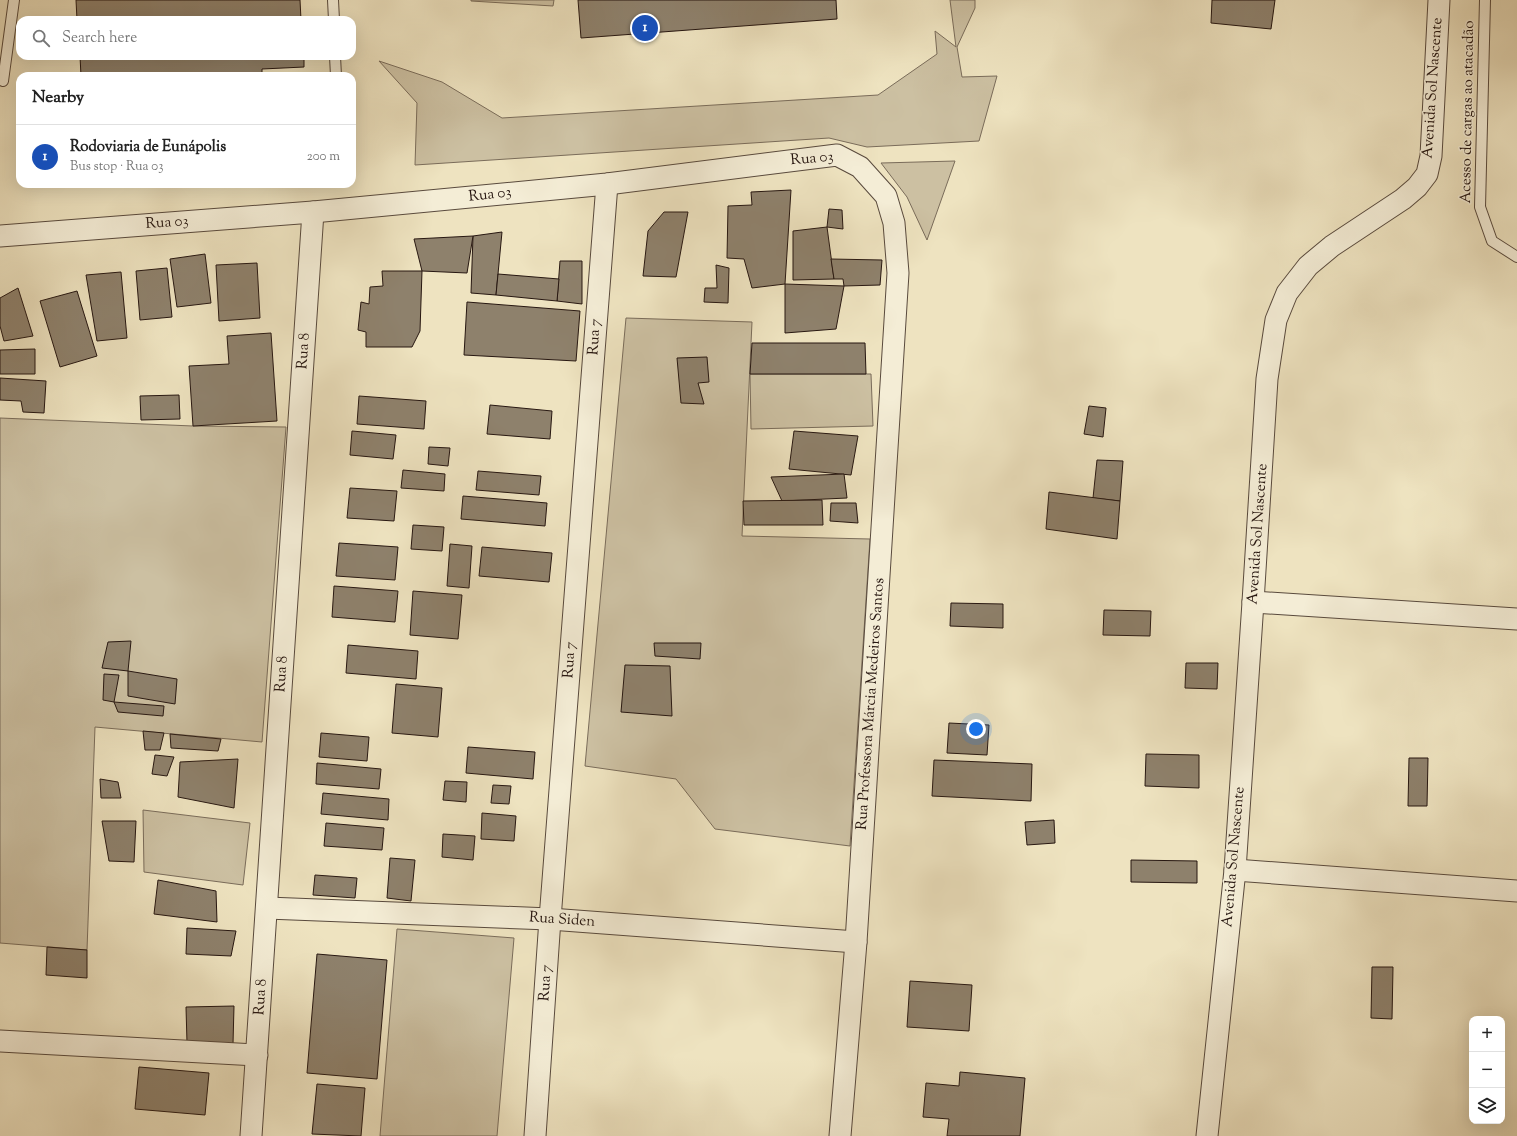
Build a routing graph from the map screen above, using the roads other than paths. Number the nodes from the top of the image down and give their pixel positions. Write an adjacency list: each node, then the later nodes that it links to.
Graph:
1 (14, 0): 8 (lane)
2 (333, 0): 5 (lane)
3 (1439, 0): 14 (street, Avenida Sol Nascente)
4 (1485, 0): 12 (lane, Acesso de cargas ao atacadão)
5 (334, 16)
6 (335, 60): 7 (lane)
7 (336, 72)
8 (3, 81)
9 (607, 184): 10 (street, Rua 03); 13 (street, Rua 03); 19 (street, Rua 7)
10 (313, 212): 11 (street, Rua 03); 18 (street, Rua 8)
11 (0, 236)
12 (1517, 257)
13 (898, 273): 20 (street, Rua Professora Márcia Medeiros Santos)
14 (1254, 602): 15 (street); 16 (street, Avenida Sol Nascente)
15 (1517, 620)
16 (1234, 870): 17 (street); 26 (street, Avenida Sol Nascente)
17 (1517, 891)
18 (267, 908): 19 (street, Rua Siden); 22 (street, Rua 8)
19 (550, 919): 20 (street, Rua Siden); 24 (street, Rua 7)
20 (856, 942): 25 (street, Rua Professora Márcia Medeiros Santos)
21 (0, 1041): 22 (street)
22 (257, 1056): 23 (street, Rua 8)
23 (251, 1136)
24 (535, 1136)
25 (840, 1136)
26 (1207, 1136)

